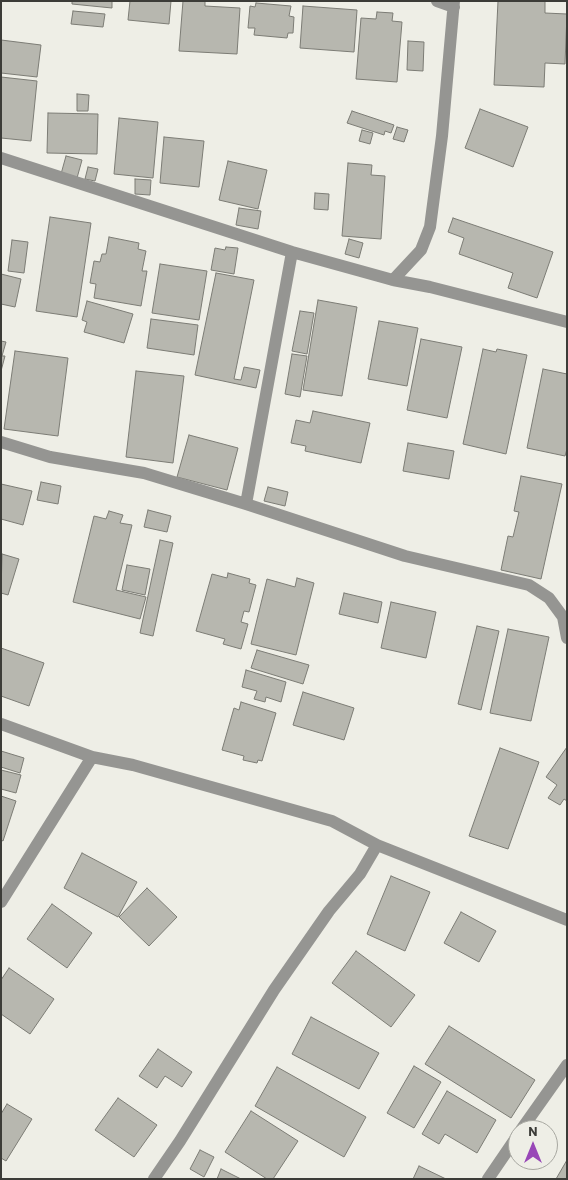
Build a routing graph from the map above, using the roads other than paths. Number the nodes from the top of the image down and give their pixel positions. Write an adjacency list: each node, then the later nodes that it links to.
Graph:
1 (437, 1): 2 (street)
2 (454, 4): 5 (street)
3 (1, 158): 4 (street)
4 (292, 252): 5 (street); 8 (street)
5 (393, 280): 6 (street)
6 (567, 322)
7 (1, 442): 8 (street)
8 (246, 504): 9 (street)
9 (567, 638)
10 (1, 724): 11 (street)
11 (92, 757): 12 (street); 13 (street)
12 (377, 845): 14 (street); 18 (street)
13 (1, 902)
14 (567, 920)
15 (567, 1066): 16 (street)
16 (528, 1120)
17 (508, 1150): 19 (street)
18 (154, 1179)
19 (488, 1179)

